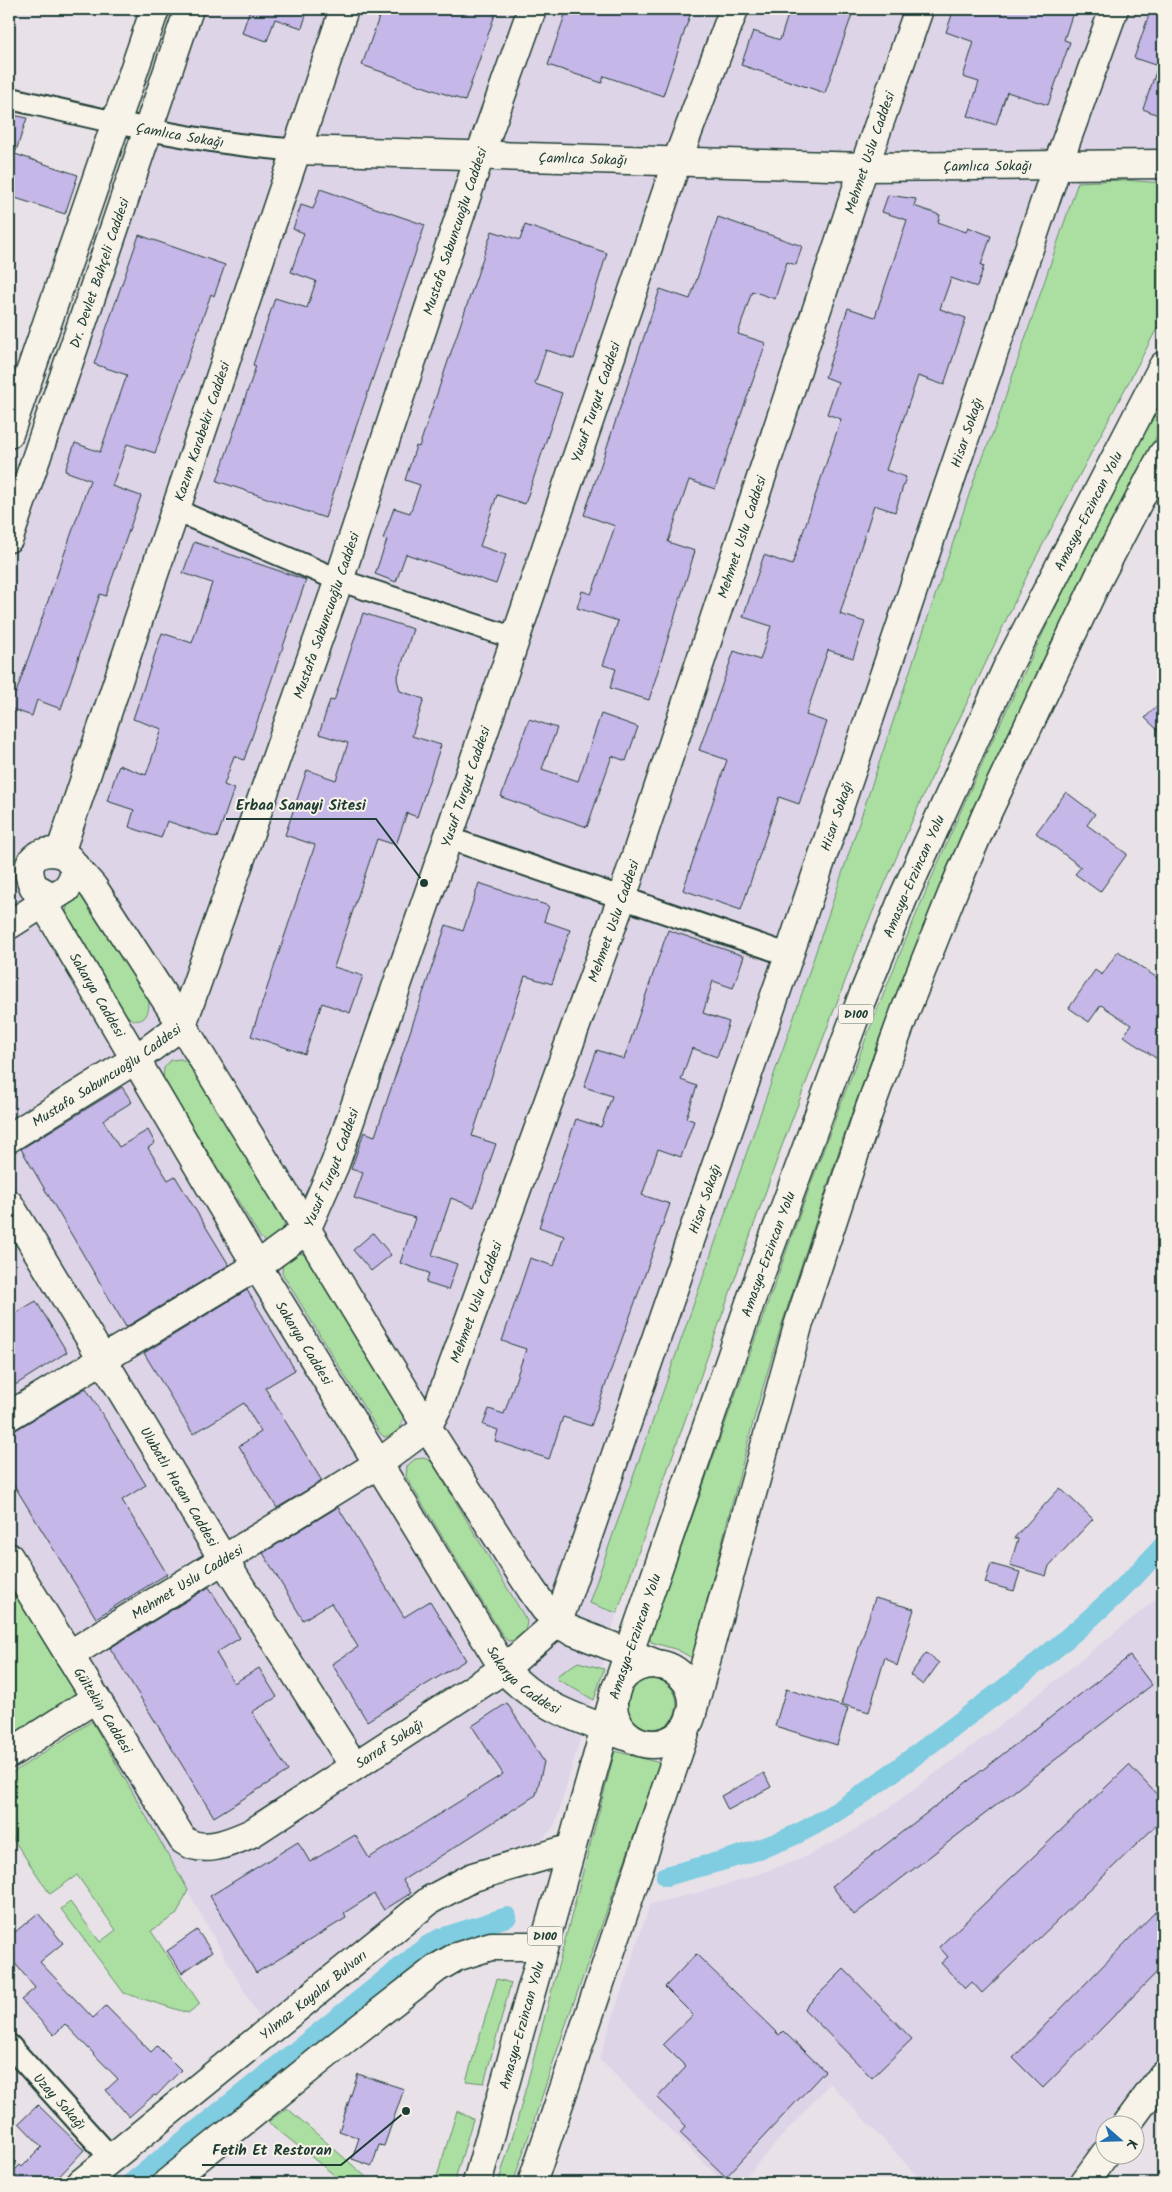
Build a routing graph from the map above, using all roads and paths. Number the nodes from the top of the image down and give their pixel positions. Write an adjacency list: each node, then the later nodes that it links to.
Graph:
1 (155, 9): 9 (main road)
2 (190, 9): 10 (main road, Dr. Devlet Bahçeli Caddesi)
3 (344, 9): 11 (main road, Kazım Karabekir Caddesi)
4 (532, 9): 12 (main road, Mustafa Sabuncuoğlu Caddesi)
5 (734, 9): 13 (main road, Yusuf Turgut Caddesi)
6 (919, 9): 16 (main road, Mehmet Uslu Caddesi)
7 (1114, 9): 15 (main road, Hisar Sokağı)
8 (9, 98): 9 (street, Çamlıca Sokağı)
9 (115, 122): 10 (street, Çamlıca Sokağı); 18 (main road)
10 (148, 130): 11 (street, Çamlıca Sokağı); 21 (main road, Dr. Devlet Bahçeli Caddesi)
11 (297, 150): 12 (main road, Çamlıca Sokağı); 20 (main road, Kazım Karabekir Caddesi)
12 (480, 155): 13 (main road, Çamlıca Sokağı); 22 (main road, Mustafa Sabuncuoğlu Caddesi)
13 (676, 161): 16 (main road, Çamlıca Sokağı); 23 (main road, Yusuf Turgut Caddesi)
14 (1163, 164): 15 (main road, Çamlıca Sokağı)
15 (1057, 166): 16 (main road, Çamlıca Sokağı); 29 (main road, Hisar Sokağı)
16 (864, 167): 27 (main road, Mehmet Uslu Caddesi)
17 (1163, 366): 43 (main road, Amasya-Erzincan Yolu / D100)
18 (9, 434)
19 (1163, 454): 49 (main road)
20 (177, 511): 22 (street); 25 (main road, Kazım Karabekir Caddesi)
21 (9, 538)
22 (339, 580): 23 (street); 30 (main road, Mustafa Sabuncuoğlu Caddesi)
23 (514, 638): 24 (main road, Yusuf Turgut Caddesi)
24 (448, 838): 27 (street); 34 (main road, Yusuf Turgut Caddesi)
25 (65, 857): 26 (main road, Kazım Karabekir Caddesi); 26 (main road, Kazım Karabekir Caddesi); 30 (main road)
26 (35, 887): 28 (main road, Kazım Karabekir Caddesi); 31 (main road, Sakarya Caddesi)
27 (622, 898): 29 (street); 38 (main road, Mehmet Uslu Caddesi)
28 (9, 925)
29 (789, 955): 42 (main road, Hisar Sokağı)
30 (182, 1025): 31 (main road, Mustafa Sabuncuoğlu Caddesi); 34 (main road)
31 (136, 1059): 32 (main road, Mustafa Sabuncuoğlu Caddesi); 35 (main road, Sakarya Caddesi)
32 (9, 1138)
33 (9, 1204): 36 (main road, Ulubatlı Hasan Caddesi)
34 (306, 1230): 35 (main road, Yusuf Turgut Caddesi); 38 (main road)
35 (257, 1266): 36 (main road, Yusuf Turgut Caddesi); 39 (main road, Sakarya Caddesi)
36 (103, 1361): 37 (main road, Yusuf Turgut Caddesi); 41 (main road, Ulubatlı Hasan Caddesi)
37 (9, 1416)
38 (428, 1427): 39 (main road, Mehmet Uslu Caddesi); 42 (main road)
39 (378, 1464): 41 (main road, Mehmet Uslu Caddesi); 46 (main road, Sakarya Caddesi)
40 (9, 1557): 44 (main road, Gültekin Caddesi)
41 (224, 1559): 44 (main road, Mehmet Uslu Caddesi); 53 (main road, Ulubatlı Hasan Caddesi)
42 (558, 1622): 43 (main road); 46 (main road, Sarraf Sokağı)
43 (629, 1653): 45 (main road); 47 (main road, Amasya-Erzincan Yolu / D100)
44 (69, 1655): 48 (main road, Gültekin Caddesi)
45 (659, 1665): 47 (main road); 49 (main road)
46 (504, 1669): 50 (main road, Sakarya Caddesi); 53 (main road, Sarraf Sokağı)
47 (616, 1690): 50 (main road, Amasya-Erzincan Yolu / D100); 51 (main road)
48 (96, 1698): 52 (main road); 54 (main road, Gültekin Caddesi)
49 (692, 1712): 51 (main road); 65 (main road)
50 (604, 1728): 51 (main road, Sakarya Caddesi); 55 (main road, Amasya-Erzincan Yolu / D100)
51 (631, 1738)
52 (9, 1754)
53 (354, 1766): 54 (main road, Sarraf Sokağı)
54 (209, 1847)
55 (570, 1849): 56 (main road, Amasya-Erzincan Yolu / D100); 60 (main road, Yılmaz Kayalar Bulvarı)
56 (542, 1946): 63 (main road); 64 (main road, Amasya-Erzincan Yolu / D100)
57 (9, 2044): 60 (street, Uzay Sokağı)
58 (1163, 2075): 59 (main road)
59 (1134, 2114)
60 (111, 2158): 62 (main road, Yılmaz Kayalar Bulvarı)
61 (1098, 2164): 66 (main road)
62 (81, 2183)
63 (167, 2183)
64 (477, 2183)
65 (532, 2183)
66 (1084, 2183)

